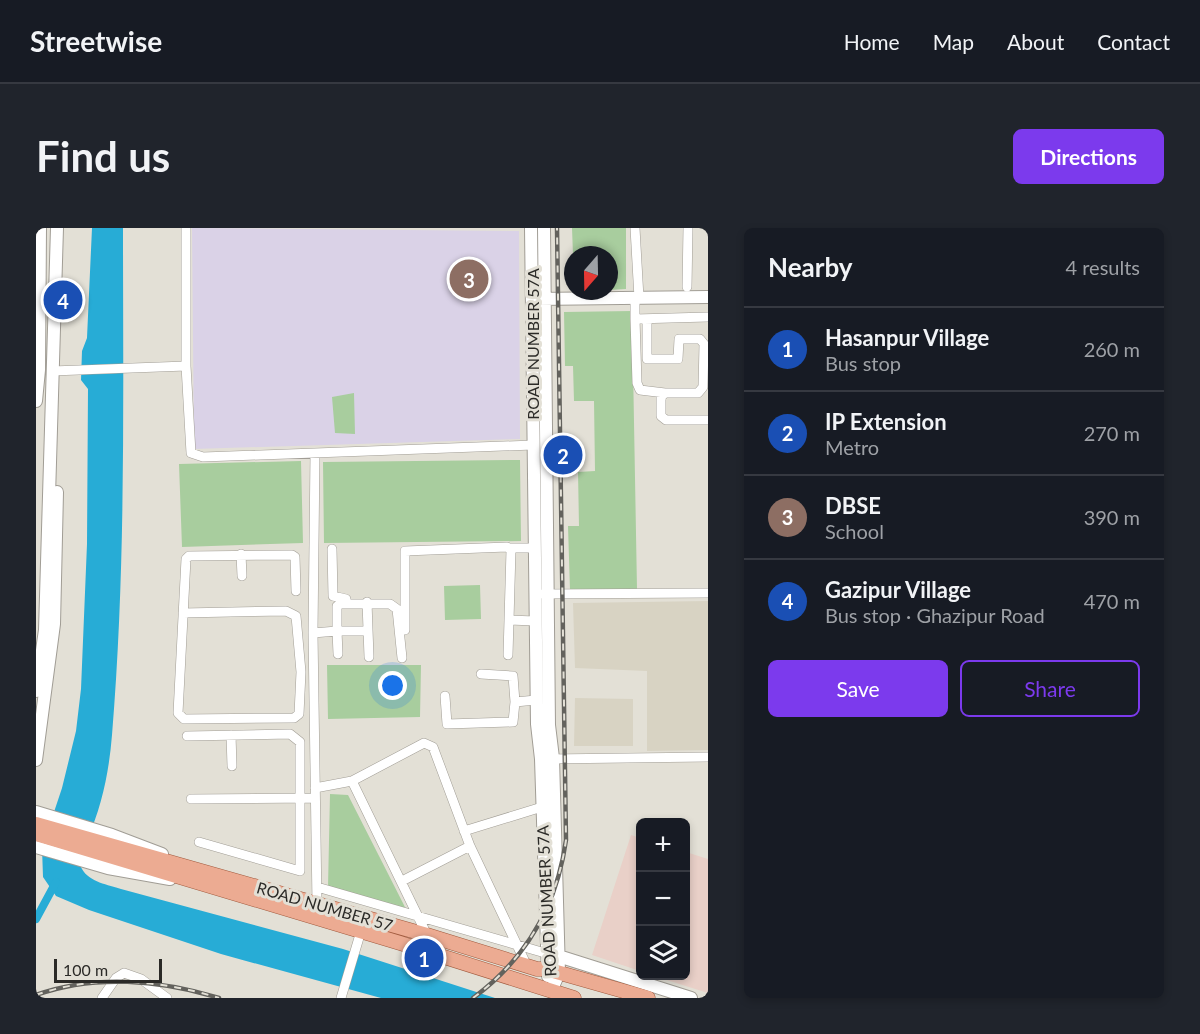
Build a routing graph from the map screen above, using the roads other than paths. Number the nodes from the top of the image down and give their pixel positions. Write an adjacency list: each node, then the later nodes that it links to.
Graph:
1 (40, 228): 16 (street)
2 (57, 228): 17 (street)
3 (186, 228): 15 (street)
4 (531, 228): 11 (street, ROAD NUMBER 57A)
5 (544, 228): 11 (street, ROAD NUMBER 57A)
6 (635, 228): 10 (street)
7 (688, 228): 8 (street)
8 (687, 288)
9 (708, 297): 10 (street)
10 (637, 298): 11 (street); 13 (street)
11 (537, 299): 22 (street, ROAD NUMBER 57A); 35 (street, ROAD NUMBER 57A)
12 (708, 317): 14 (street)
13 (635, 319): 14 (street); 18 (street)
14 (647, 319): 18 (street)
15 (186, 366): 17 (street); 23 (street)
16 (38, 370): 19 (street)
17 (52, 371): 20 (street)
18 (665, 393): 21 (street)
19 (36, 401)
20 (51, 404): 52 (street); 60 (street)
21 (708, 420)
22 (533, 445): 23 (street); 25 (street, ROAD NUMBER 57A)
23 (315, 453): 28 (street)
24 (510, 548): 25 (street); 39 (street); 41 (street)
25 (534, 548): 35 (street, ROAD NUMBER 57A)
26 (332, 549): 30 (street)
27 (241, 554): 29 (street); 32 (street); 38 (street)
28 (314, 556): 29 (street); 31 (street)
29 (295, 557): 33 (street)
30 (333, 569): 31 (street); 36 (street)
31 (314, 570): 44 (street)
32 (242, 576)
33 (296, 591)
34 (708, 593): 35 (street)
35 (541, 594): 40 (street, ROAD NUMBER 57A); 59 (street, ROAD NUMBER 57A)
36 (394, 600)
37 (367, 602): 42 (street); 43 (street); 48 (street)
38 (183, 614): 50 (street); 50 (street)
39 (509, 621): 40 (street); 46 (street)
40 (535, 621): 54 (street, ROAD NUMBER 57A)
41 (405, 630)
42 (338, 631): 43 (street); 44 (street); 45 (street)
43 (368, 631): 47 (street)
44 (313, 633): 49 (street)
45 (338, 654)
46 (508, 655)
47 (369, 657)
48 (402, 658)
49 (313, 671): 50 (street); 63 (street)
50 (300, 672)
51 (482, 674): 55 (street)
52 (36, 688)
53 (445, 696): 55 (street)
54 (536, 700): 55 (street); 59 (street, ROAD NUMBER 57A)
55 (515, 702)
56 (231, 735): 57 (street); 61 (street); 66 (street)
57 (187, 736)
58 (708, 757): 59 (street)
59 (547, 759): 67 (street, ROAD NUMBER 57A); 84 (street, ROAD NUMBER 57A)
60 (36, 760)
61 (231, 766)
62 (352, 781): 63 (street); 69 (street); 76 (street)
63 (315, 788): 64 (street)
64 (315, 798): 66 (street); 77 (street)
65 (191, 799): 66 (street)
66 (300, 799): 71 (street)
67 (542, 807): 69 (street); 83 (street, ROAD NUMBER 57A)
68 (37, 816): 72 (main road, ROAD NUMBER 57)
69 (464, 831): 73 (street)
70 (36, 834): 72 (main road, ROAD NUMBER 57)
71 (199, 842)
72 (106, 844): 75 (main road, ROAD NUMBER 57)
73 (470, 846): 76 (street); 82 (street)
74 (36, 847): 75 (street)
75 (215, 881): 78 (main road, ROAD NUMBER 57); 81 (main road, ROAD NUMBER 57)
76 (402, 881): 79 (street)
77 (317, 887): 78 (street); 79 (street)
78 (317, 904): 80 (main road, ROAD NUMBER 57)
79 (418, 916): 80 (street); 82 (street)
80 (427, 935): 85 (main road, ROAD NUMBER 57)
81 (359, 937): 87 (main road, ROAD NUMBER 57); 88 (street)
82 (517, 943): 83 (street); 85 (street)
83 (545, 952): 84 (street); 86 (street, ROAD NUMBER 57A)
84 (558, 956): 86 (street, ROAD NUMBER 57A); 93 (street)
85 (526, 964): 86 (main road, ROAD NUMBER 57)
86 (553, 971): 87 (street, ROAD NUMBER 57A); 92 (main road, ROAD NUMBER 57)
87 (551, 991): 91 (main road, ROAD NUMBER 57)
88 (342, 995)
89 (102, 998): 90 (street)
90 (167, 998)
91 (574, 998)
92 (648, 998)
93 (691, 998)

